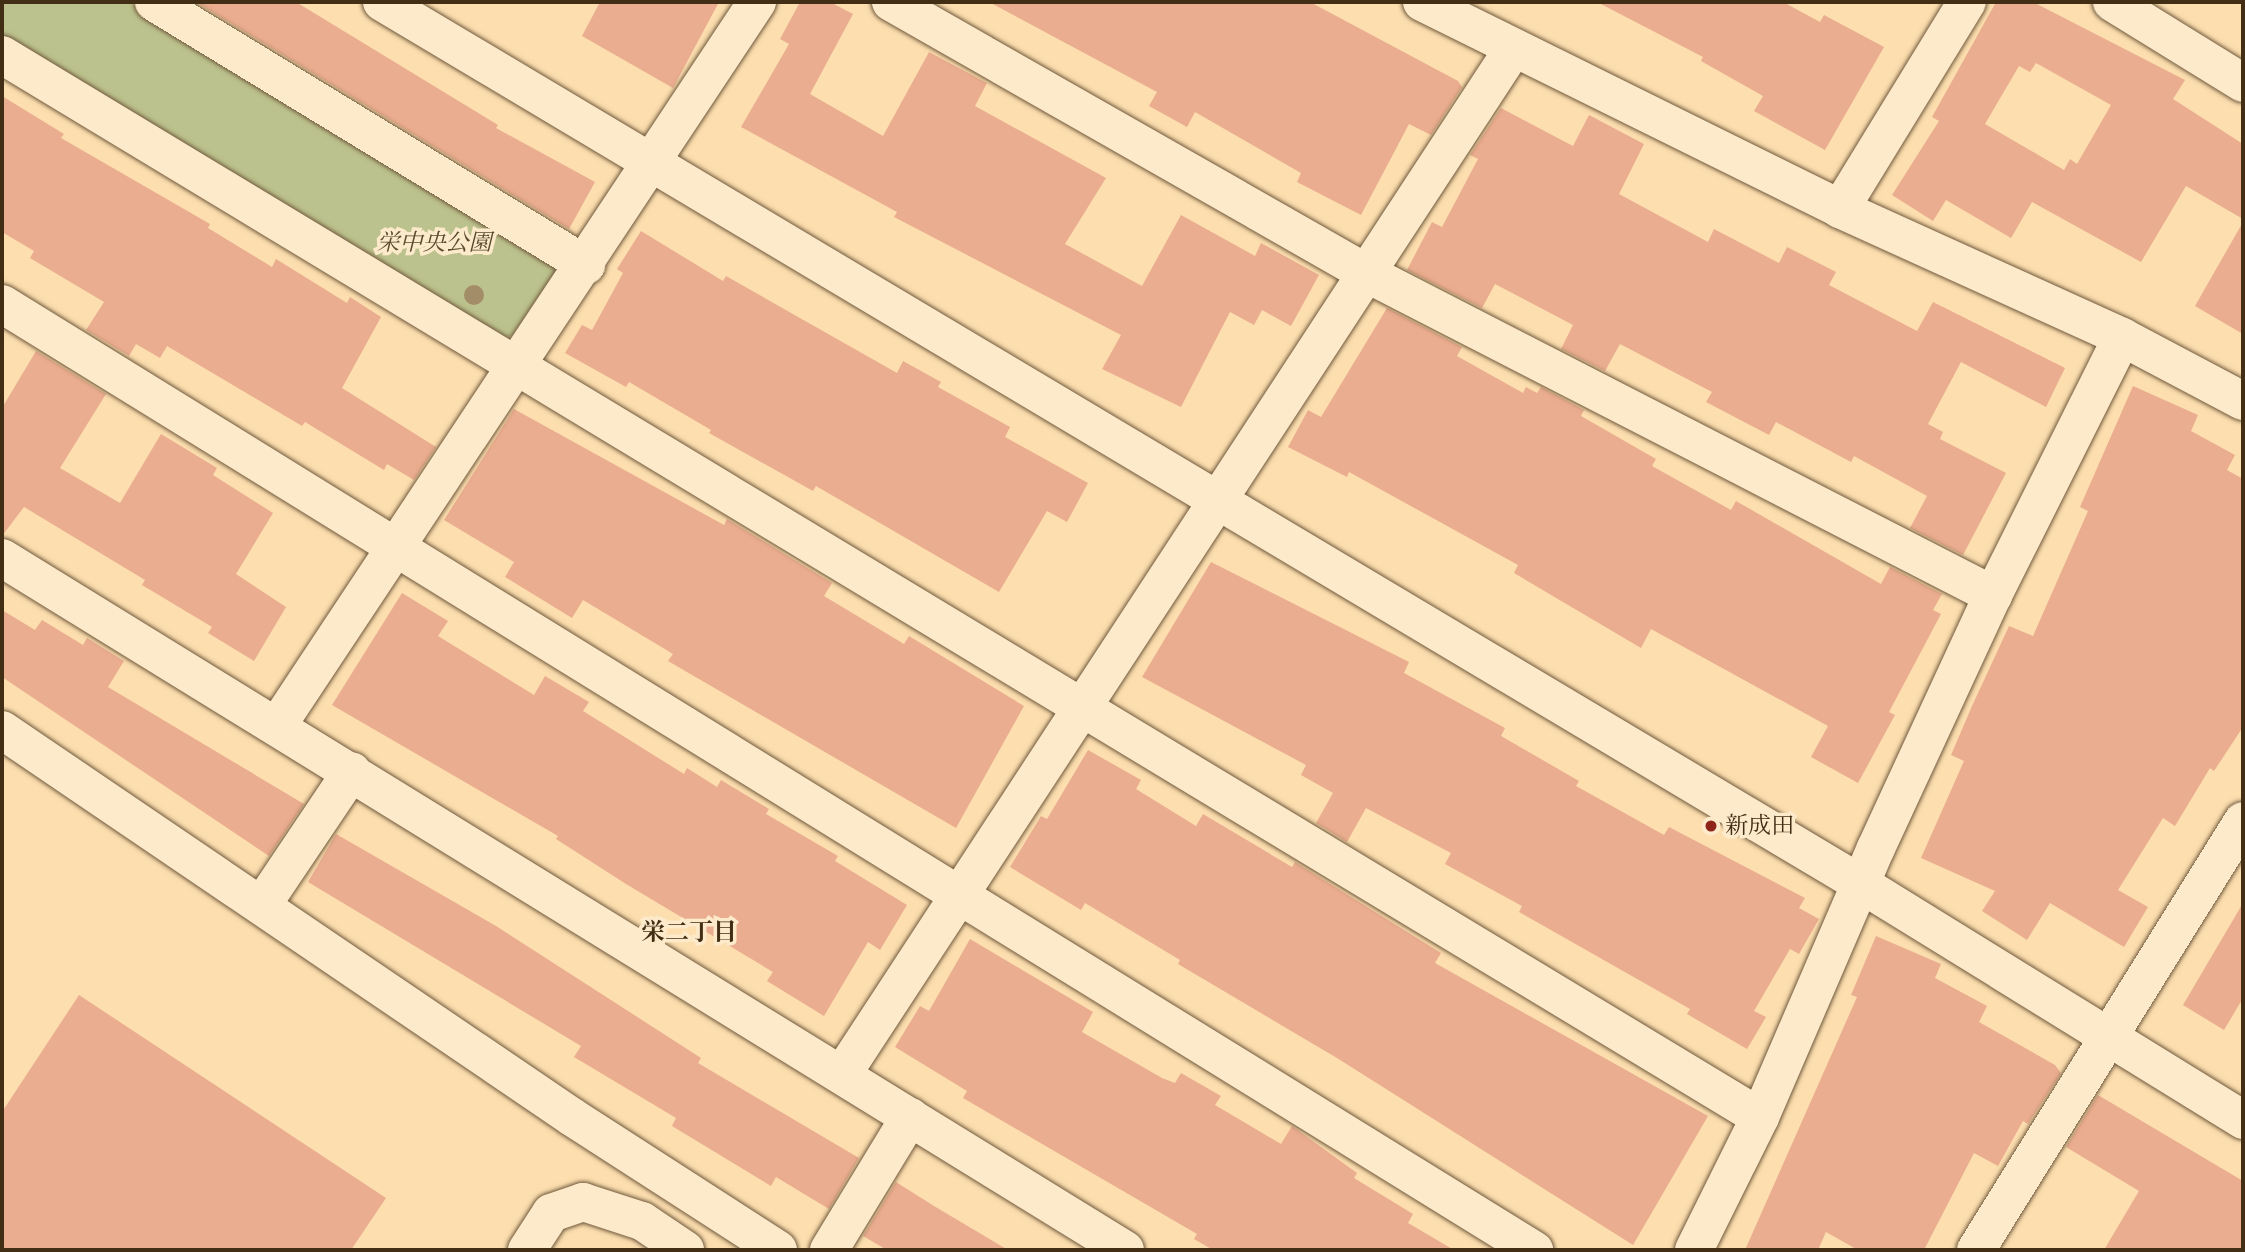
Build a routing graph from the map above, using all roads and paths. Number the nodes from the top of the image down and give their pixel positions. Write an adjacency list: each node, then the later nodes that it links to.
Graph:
1 (154, 2): 13 (street)
2 (382, 2): 11 (street)
3 (757, 2): 11 (street)
4 (891, 2): 14 (street)
5 (1422, 2): 8 (street)
6 (1967, 2): 12 (street)
7 (2112, 2): 10 (street)
8 (1513, 49): 12 (street); 14 (street)
9 (2, 55): 17 (street)
10 (2243, 83)
11 (654, 163): 13 (street); 19 (street)
12 (1840, 209): 16 (street)
13 (586, 265): 17 (street)
14 (1368, 274): 19 (street); 22 (street)
15 (2, 303): 20 (street)
16 (2122, 337): 18 (street); 22 (street)
17 (515, 368): 20 (street); 23 (street)
18 (2243, 401)
19 (1218, 503): 23 (street); 28 (street)
20 (394, 546): 24 (street); 29 (street)
21 (2, 558): 24 (street)
22 (1993, 595): 28 (street)
23 (1083, 707): 29 (street); 34 (street)
24 (277, 726): 26 (street)
25 (2, 730): 30 (street)
26 (352, 771): 30 (street); 32 (street)
27 (2243, 821): 31 (street)
28 (1861, 884): 31 (street); 34 (street)
29 (959, 893): 32 (street); 41 (street)
30 (262, 905): 38 (street)
31 (2110, 1037): 35 (street); 43 (street)
32 (843, 1073): 33 (street)
33 (910, 1116): 39 (street); 40 (street)
34 (1760, 1117): 42 (street)
35 (2243, 1120)
36 (527, 1250): 37 (street)
37 (685, 1250)
38 (778, 1250)
39 (829, 1250)
40 (1125, 1250)
41 (1534, 1250)
42 (1694, 1250)
43 (1976, 1250)

